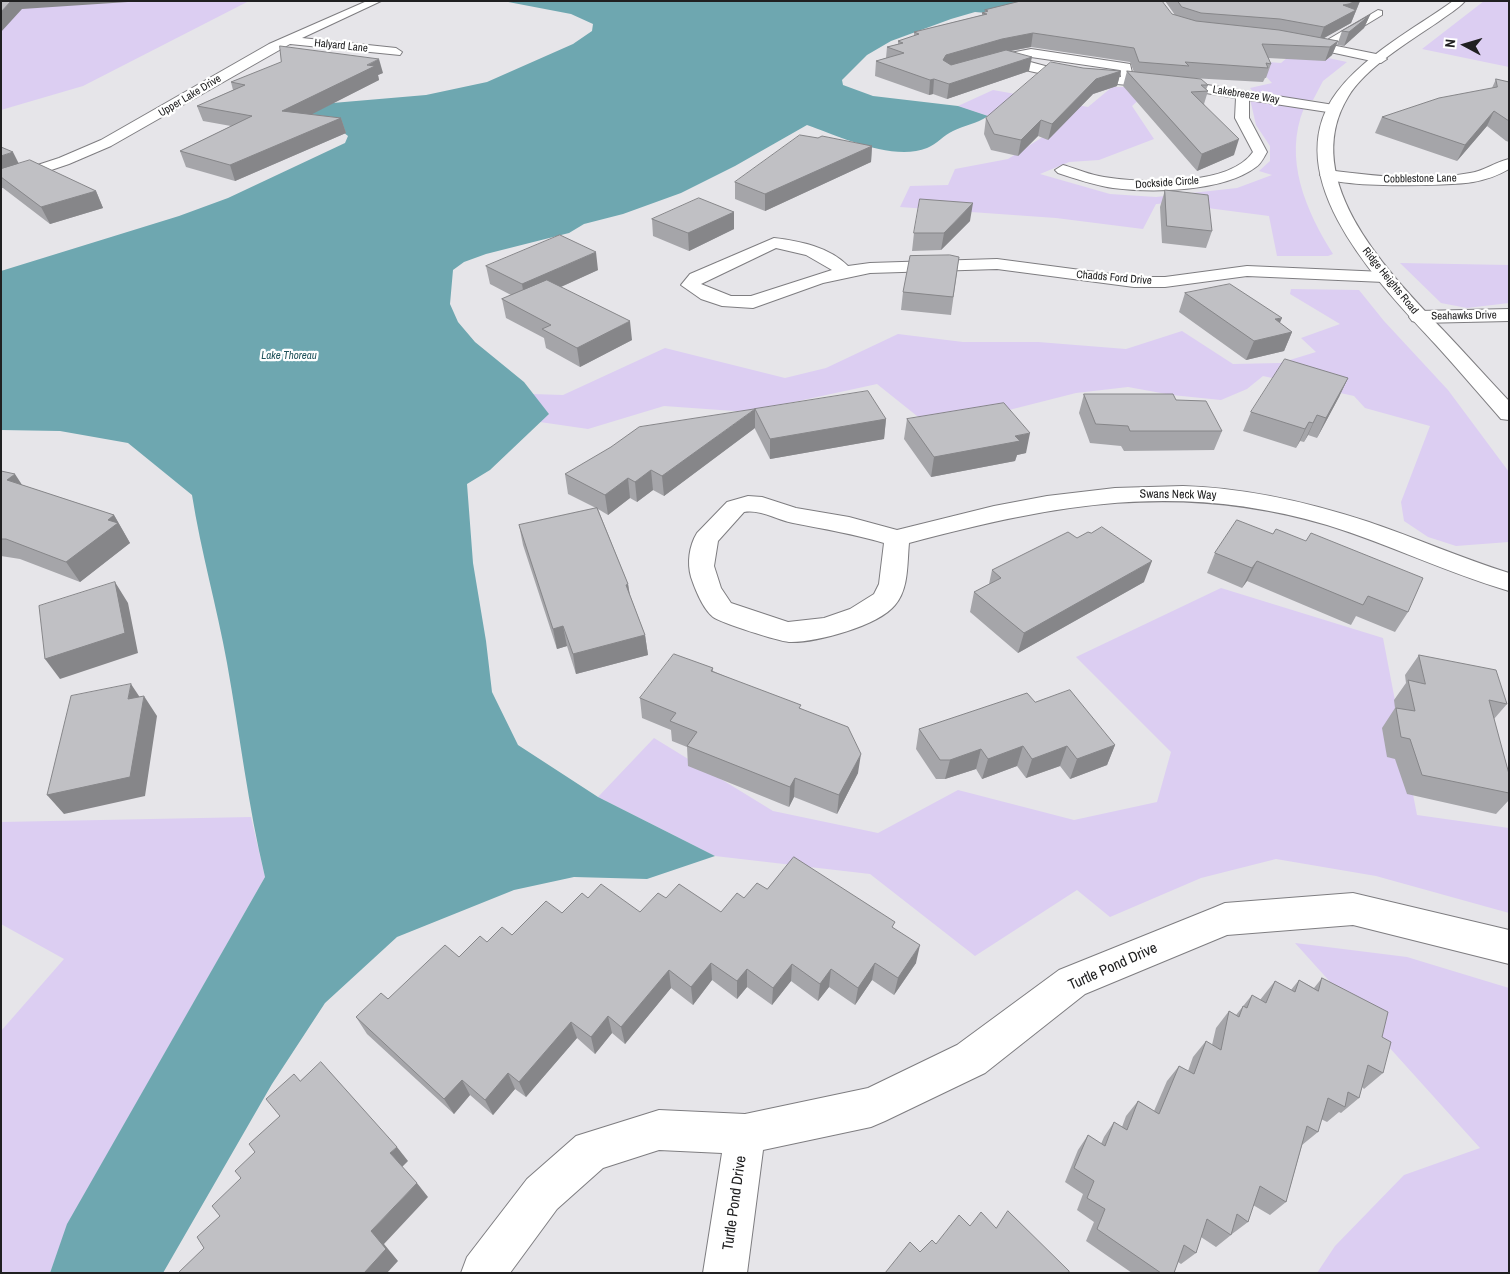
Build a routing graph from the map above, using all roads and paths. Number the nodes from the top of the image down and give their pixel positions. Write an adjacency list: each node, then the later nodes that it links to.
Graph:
1 (376, 1): 5 (street, Upper Lake Drive)
2 (1460, 1): 8 (street, Ridge Heights Road)
3 (1378, 13): 6 (street)
4 (1284, 39): 6 (street)
5 (285, 40): 7 (street, Halyard Lane); 17 (street, Upper Lake Drive)
6 (1324, 46): 8 (street)
7 (396, 52)
8 (1381, 59): 13 (street, Ridge Heights Road)
9 (1128, 81): 9 (street); 10 (street)
10 (1142, 82)
11 (1158, 82): 12 (street, Lakebreeze Way)
12 (1243, 94): 13 (street, Lakebreeze Way); 15 (street, Dockside Circle)
13 (1334, 109): 16 (street, Ridge Heights Road)
14 (1509, 163): 16 (street, Cobblestone Lane)
15 (1063, 170)
16 (1328, 175): 19 (street, Ridge Heights Road)
17 (1, 182)
18 (844, 272): 18 (street, Chadds Ford Drive); 19 (street, Chadds Ford Drive)
19 (1384, 277): 21 (street, Ridge Heights Road)
20 (1509, 315): 21 (street, Seahawks Drive)
21 (1419, 317): 22 (street, Ridge Heights Road)
22 (1509, 414)
23 (897, 538): 23 (street, Swans Neck Way); 24 (street, Swans Neck Way)
24 (1507, 586)
25 (1509, 947): 26 (street, Turtle Pond Drive)
26 (745, 1134): 27 (street, Turtle Pond Drive); 28 (street, Turtle Pond Drive)
27 (483, 1273)
28 (725, 1273)

